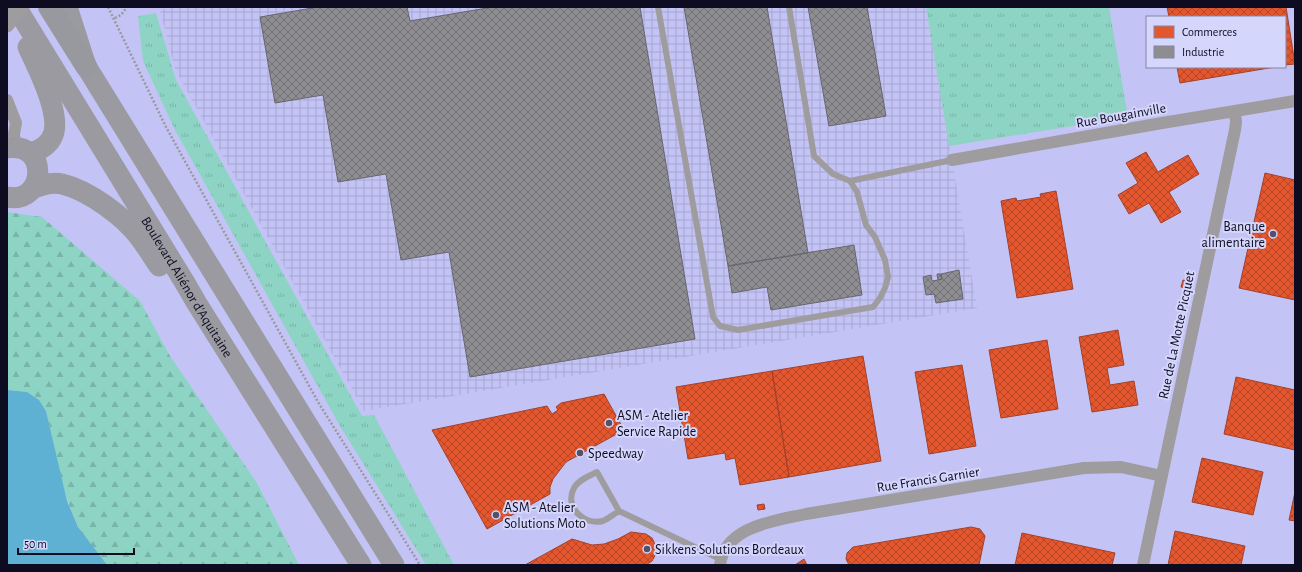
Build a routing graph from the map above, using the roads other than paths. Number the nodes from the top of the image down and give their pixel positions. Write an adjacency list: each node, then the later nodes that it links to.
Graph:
1 (9, 7): 14 (highway)
2 (16, 7): 19 (highway, Boulevard Aliénor d'Aquitaine)
3 (21, 7): 8 (street, bridge)
4 (49, 7): 9 (highway)
5 (67, 7): 9 (highway, Boulevard Aliénor d'Aquitaine)
6 (658, 7): 16 (lane)
7 (789, 7): 16 (lane)
8 (7, 25)
9 (86, 66): 24 (highway, Boulevard Aliénor d'Aquitaine)
10 (7, 100): 14 (street)
11 (1295, 101): 12 (street, Rue Bougainville)
12 (1235, 112): 15 (street, Rue Bougainville); 20 (street, Rue de La Motte Picquet)
13 (7, 125): 14 (street)
14 (15, 147): 17 (highway)
15 (952, 160): 16 (lane)
16 (850, 181)
17 (32, 189): 18 (highway); 19 (highway)
18 (7, 197)
19 (196, 302): 23 (highway, Boulevard Aliénor d'Aquitaine)
20 (1162, 476): 22 (street, Rue Francis Garnier); 25 (street, Rue de La Motte Picquet)
21 (619, 512): 21 (lane); 22 (lane)
22 (720, 562)
23 (360, 565)
24 (394, 565)
25 (1143, 565)

